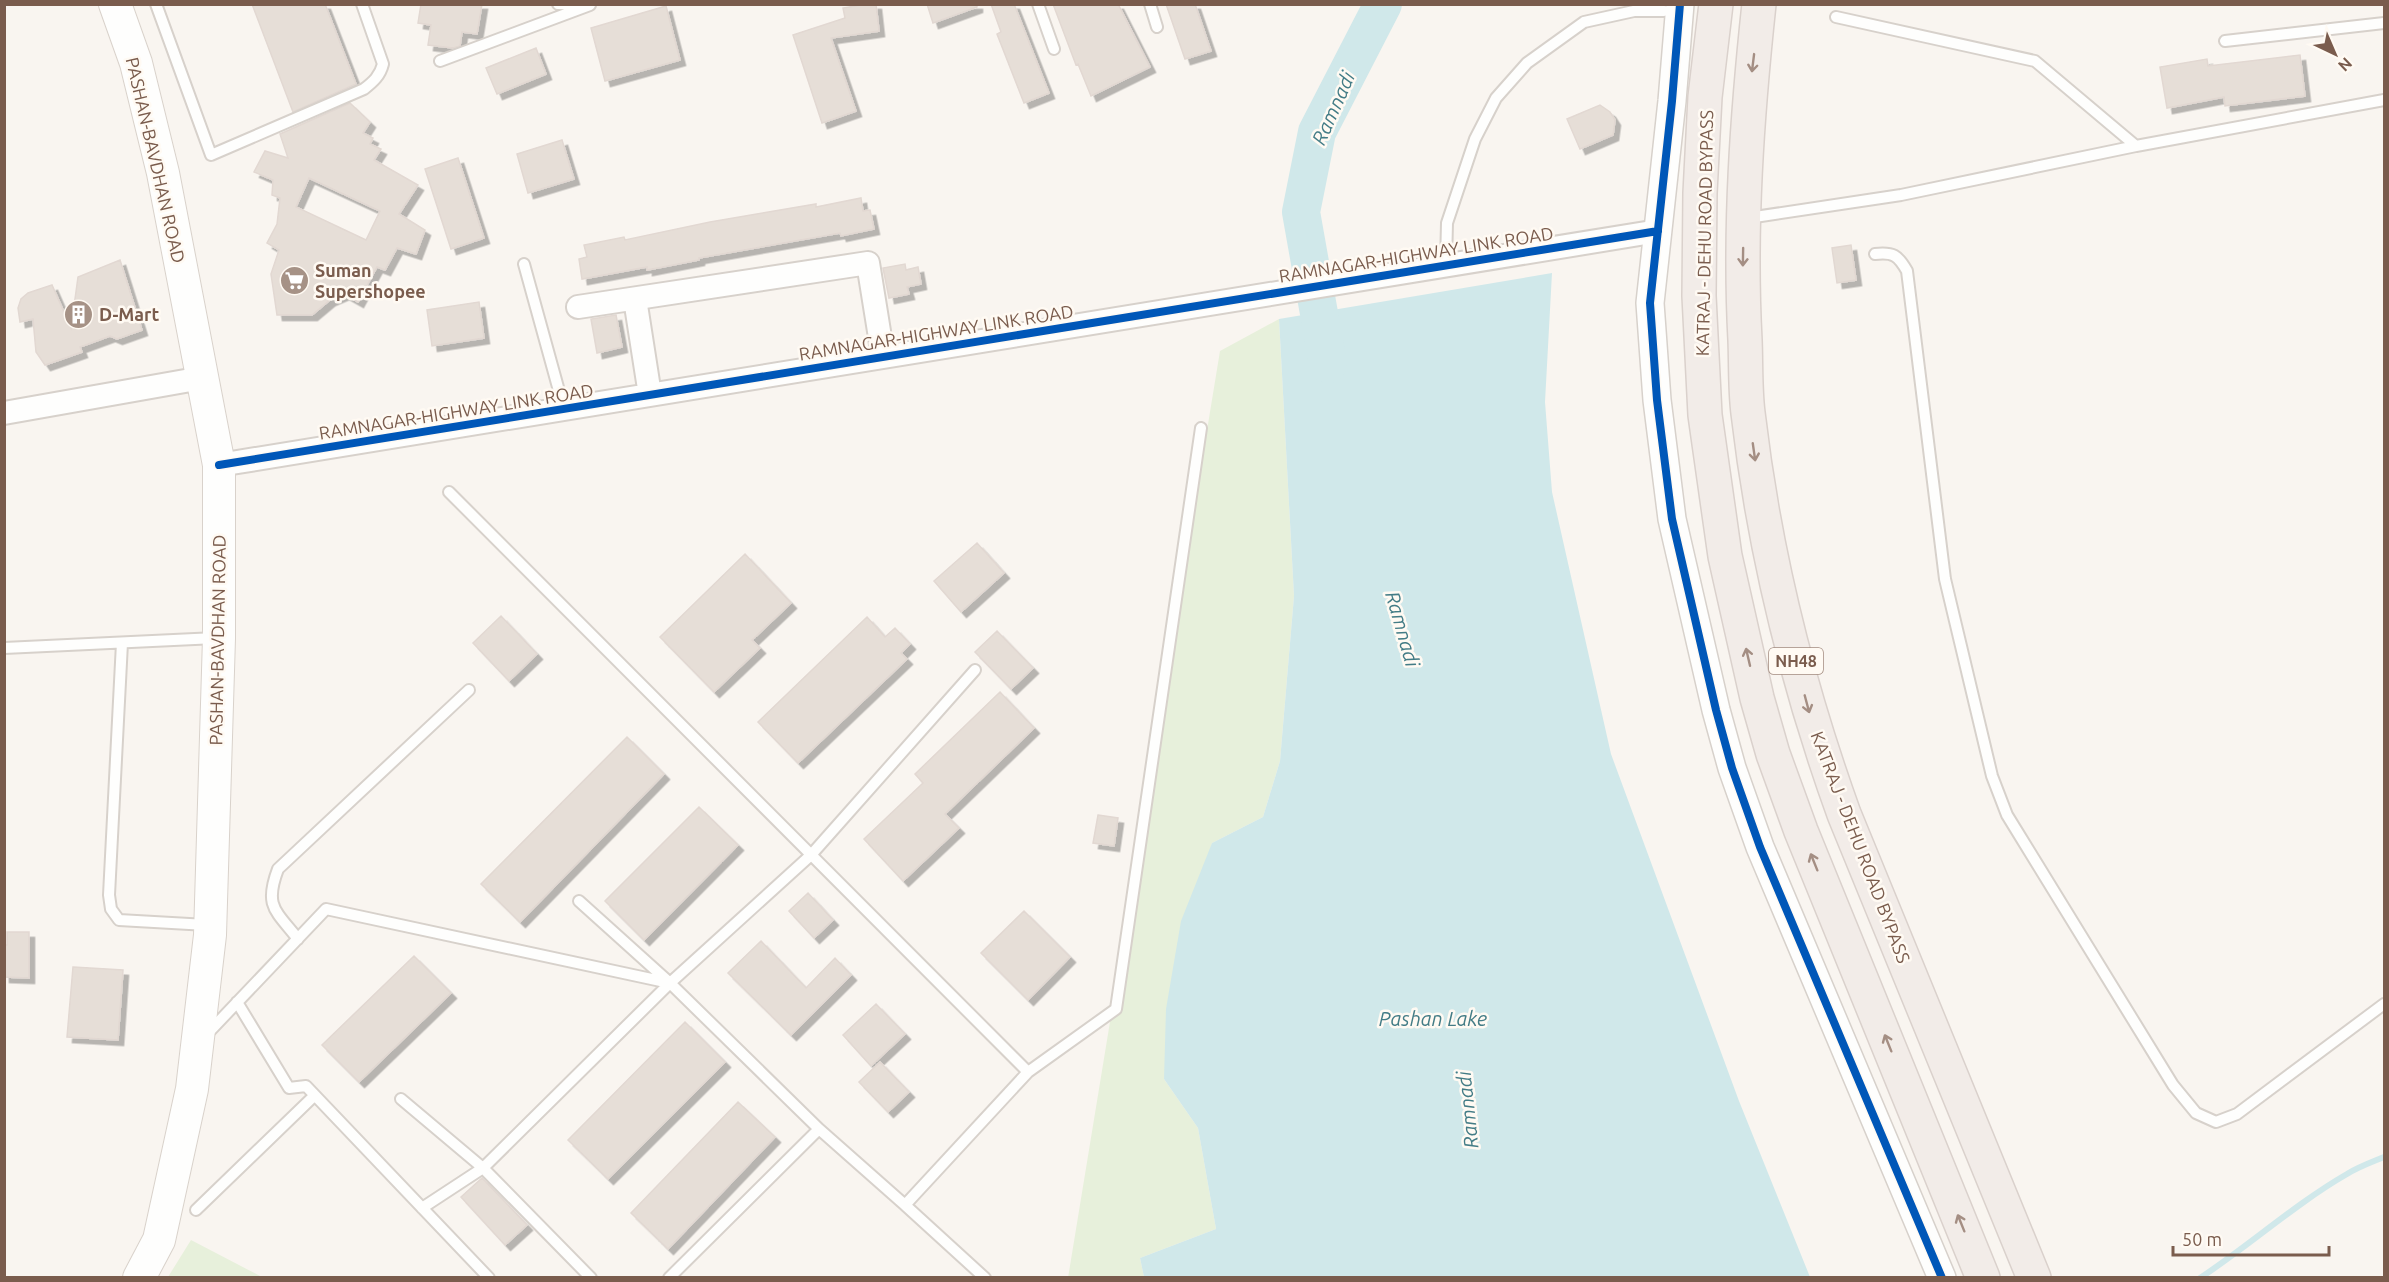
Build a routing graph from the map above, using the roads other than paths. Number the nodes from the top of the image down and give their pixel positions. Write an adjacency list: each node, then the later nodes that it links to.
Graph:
1 (115, 4): 27 (main road, PASHAN-BAVDHAN ROAD)
2 (156, 4): 3 (lane)
3 (362, 4)
4 (558, 4): 9 (lane)
5 (1038, 4): 15 (lane)
6 (1150, 4): 13 (lane)
7 (1716, 4): 61 (highway, KATRAJ - DEHU ROAD BYPASS / NH48, one-way to 7)
8 (1760, 4): 19 (highway, KATRAJ - DEHU ROAD BYPASS / NH48, one-way to 19)
9 (591, 5): 16 (lane)
10 (1672, 8): 20 (street); 23 (lane)
11 (1836, 17): 18 (lane)
12 (2385, 23): 14 (lane)
13 (1157, 27)
14 (2224, 41)
15 (1054, 49)
16 (440, 62)
17 (2385, 100): 18 (lane)
18 (2136, 146): 19 (lane)
19 (1743, 218): 62 (highway, KATRAJ - DEHU ROAD BYPASS / NH48, one-way to 62)
20 (1658, 231): 23 (street, RAMNAGAR-HIGHWAY LINK ROAD); 60 (street)
21 (1875, 254): 45 (lane)
22 (524, 264): 29 (lane)
23 (1446, 264): 26 (street, RAMNAGAR-HIGHWAY LINK ROAD)
24 (635, 299): 25 (street); 26 (street); 28 (street)
25 (578, 307)
26 (884, 356): 28 (street, RAMNAGAR-HIGHWAY LINK ROAD)
27 (202, 378): 30 (street); 32 (main road, PASHAN-BAVDHAN ROAD)
28 (650, 394): 29 (street, RAMNAGAR-HIGHWAY LINK ROAD)
29 (564, 409): 32 (street, RAMNAGAR-HIGHWAY LINK ROAD)
30 (4, 413)
31 (1202, 428): 47 (lane)
32 (219, 465): 34 (main road, PASHAN-BAVDHAN ROAD)
33 (449, 492): 39 (lane)
34 (219, 638): 35 (lane); 41 (main road, PASHAN-BAVDHAN ROAD)
35 (122, 643): 36 (lane); 41 (lane)
36 (4, 648)
37 (975, 670): 39 (lane)
38 (470, 690): 42 (lane)
39 (811, 855): 43 (lane); 47 (lane)
40 (579, 901): 43 (lane)
41 (211, 925): 46 (main road, PASHAN-BAVDHAN ROAD)
42 (298, 939): 43 (lane); 44 (lane)
43 (670, 983): 50 (lane); 51 (lane)
44 (237, 1002): 46 (lane); 48 (lane)
45 (2385, 1004)
46 (197, 1044): 55 (main road, PASHAN-BAVDHAN ROAD)
47 (1028, 1072): 52 (lane)
48 (315, 1096): 53 (lane); 54 (lane)
49 (401, 1098): 51 (lane)
50 (819, 1129): 52 (lane); 58 (lane)
51 (483, 1168): 53 (lane); 57 (lane)
52 (905, 1205): 59 (lane)
53 (422, 1208): 56 (lane)
54 (196, 1210)
55 (139, 1278)
56 (489, 1278)
57 (591, 1278)
58 (669, 1278)
59 (985, 1278)
60 (1942, 1278)
61 (1983, 1278)
62 (2034, 1278)

